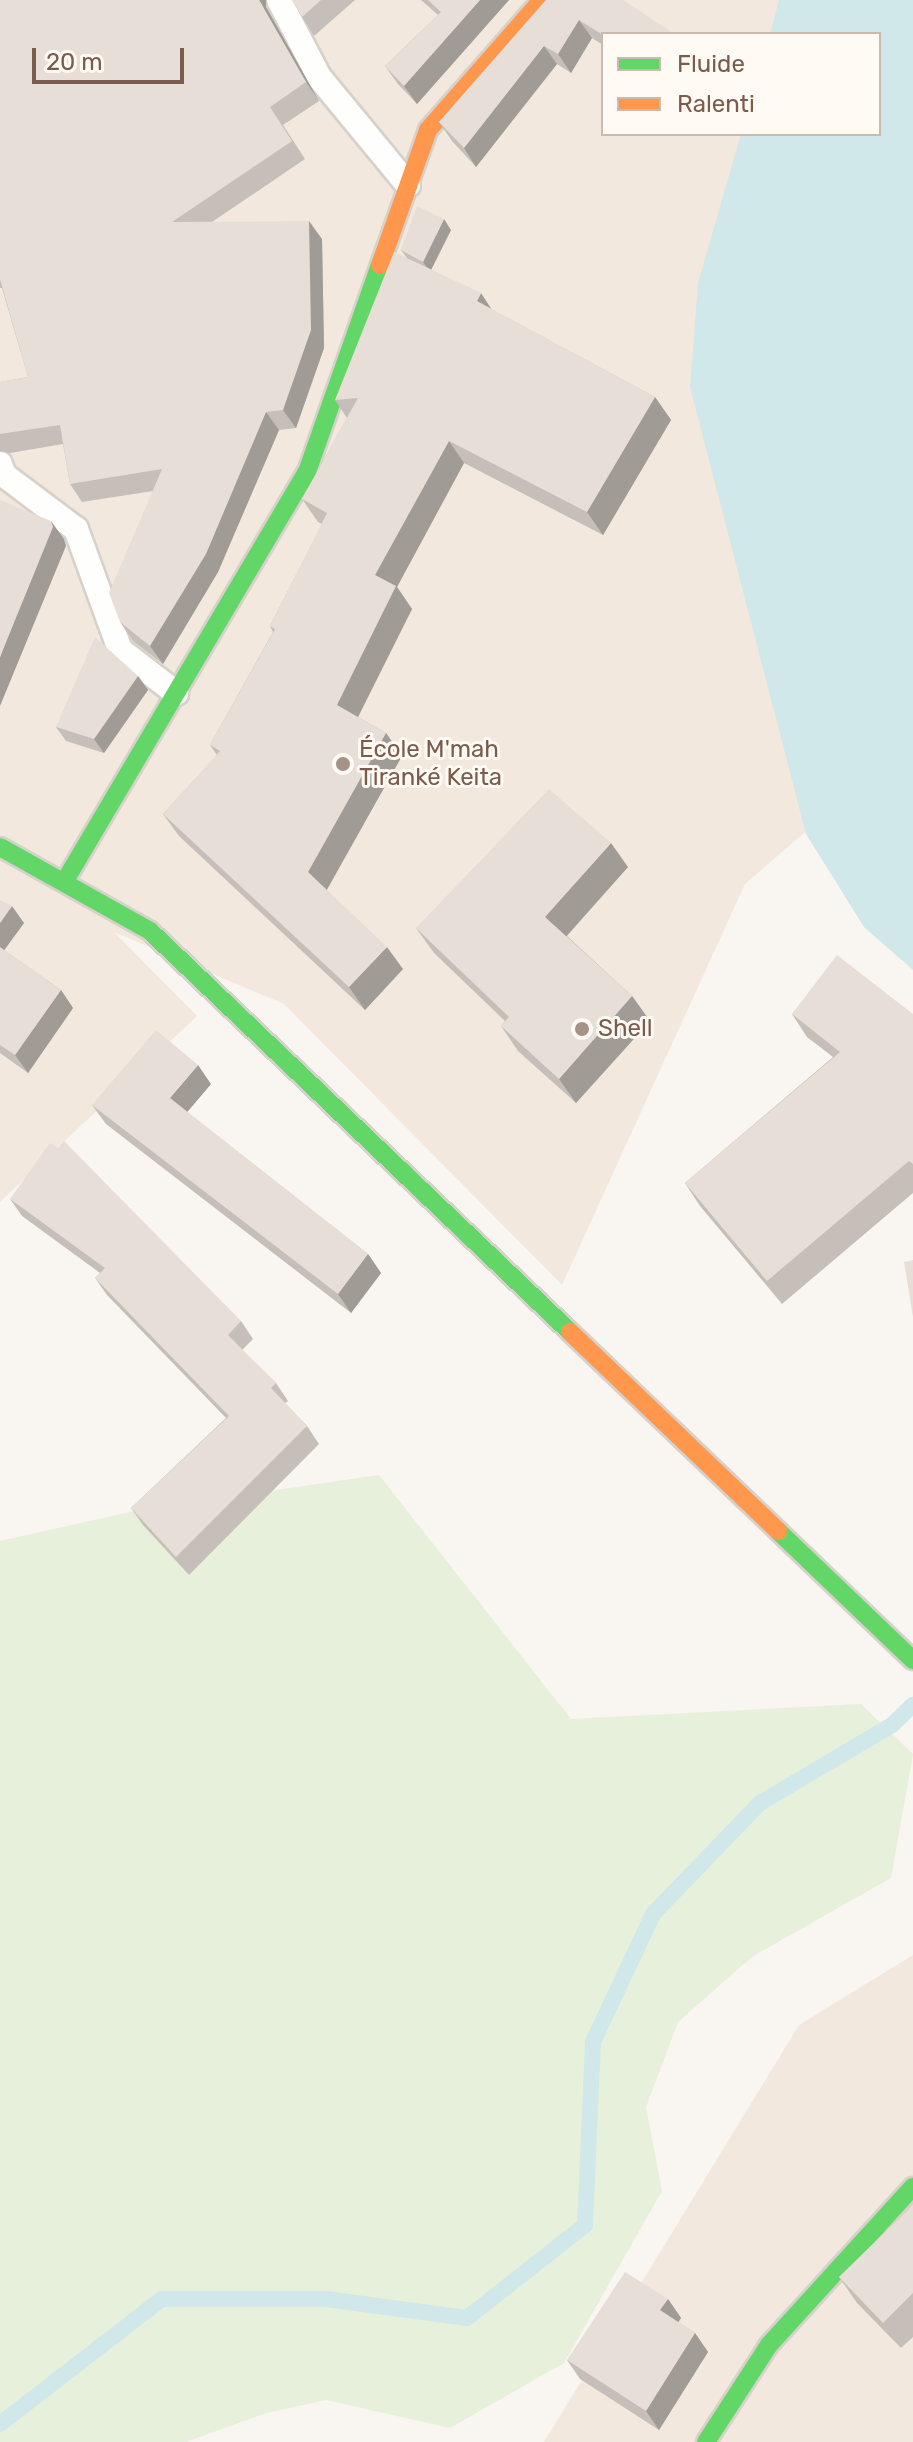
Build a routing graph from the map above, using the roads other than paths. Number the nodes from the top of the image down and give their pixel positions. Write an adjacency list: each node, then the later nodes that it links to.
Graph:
1 (279, 0): 3 (lane)
2 (542, 0): 3 (street)
3 (408, 185): 5 (street)
4 (0, 464): 5 (lane)
5 (176, 693): 7 (street)
6 (0, 847): 7 (street)
7 (66, 879): 8 (street)
8 (913, 1660)
9 (913, 2187): 10 (street)
10 (706, 2442)

